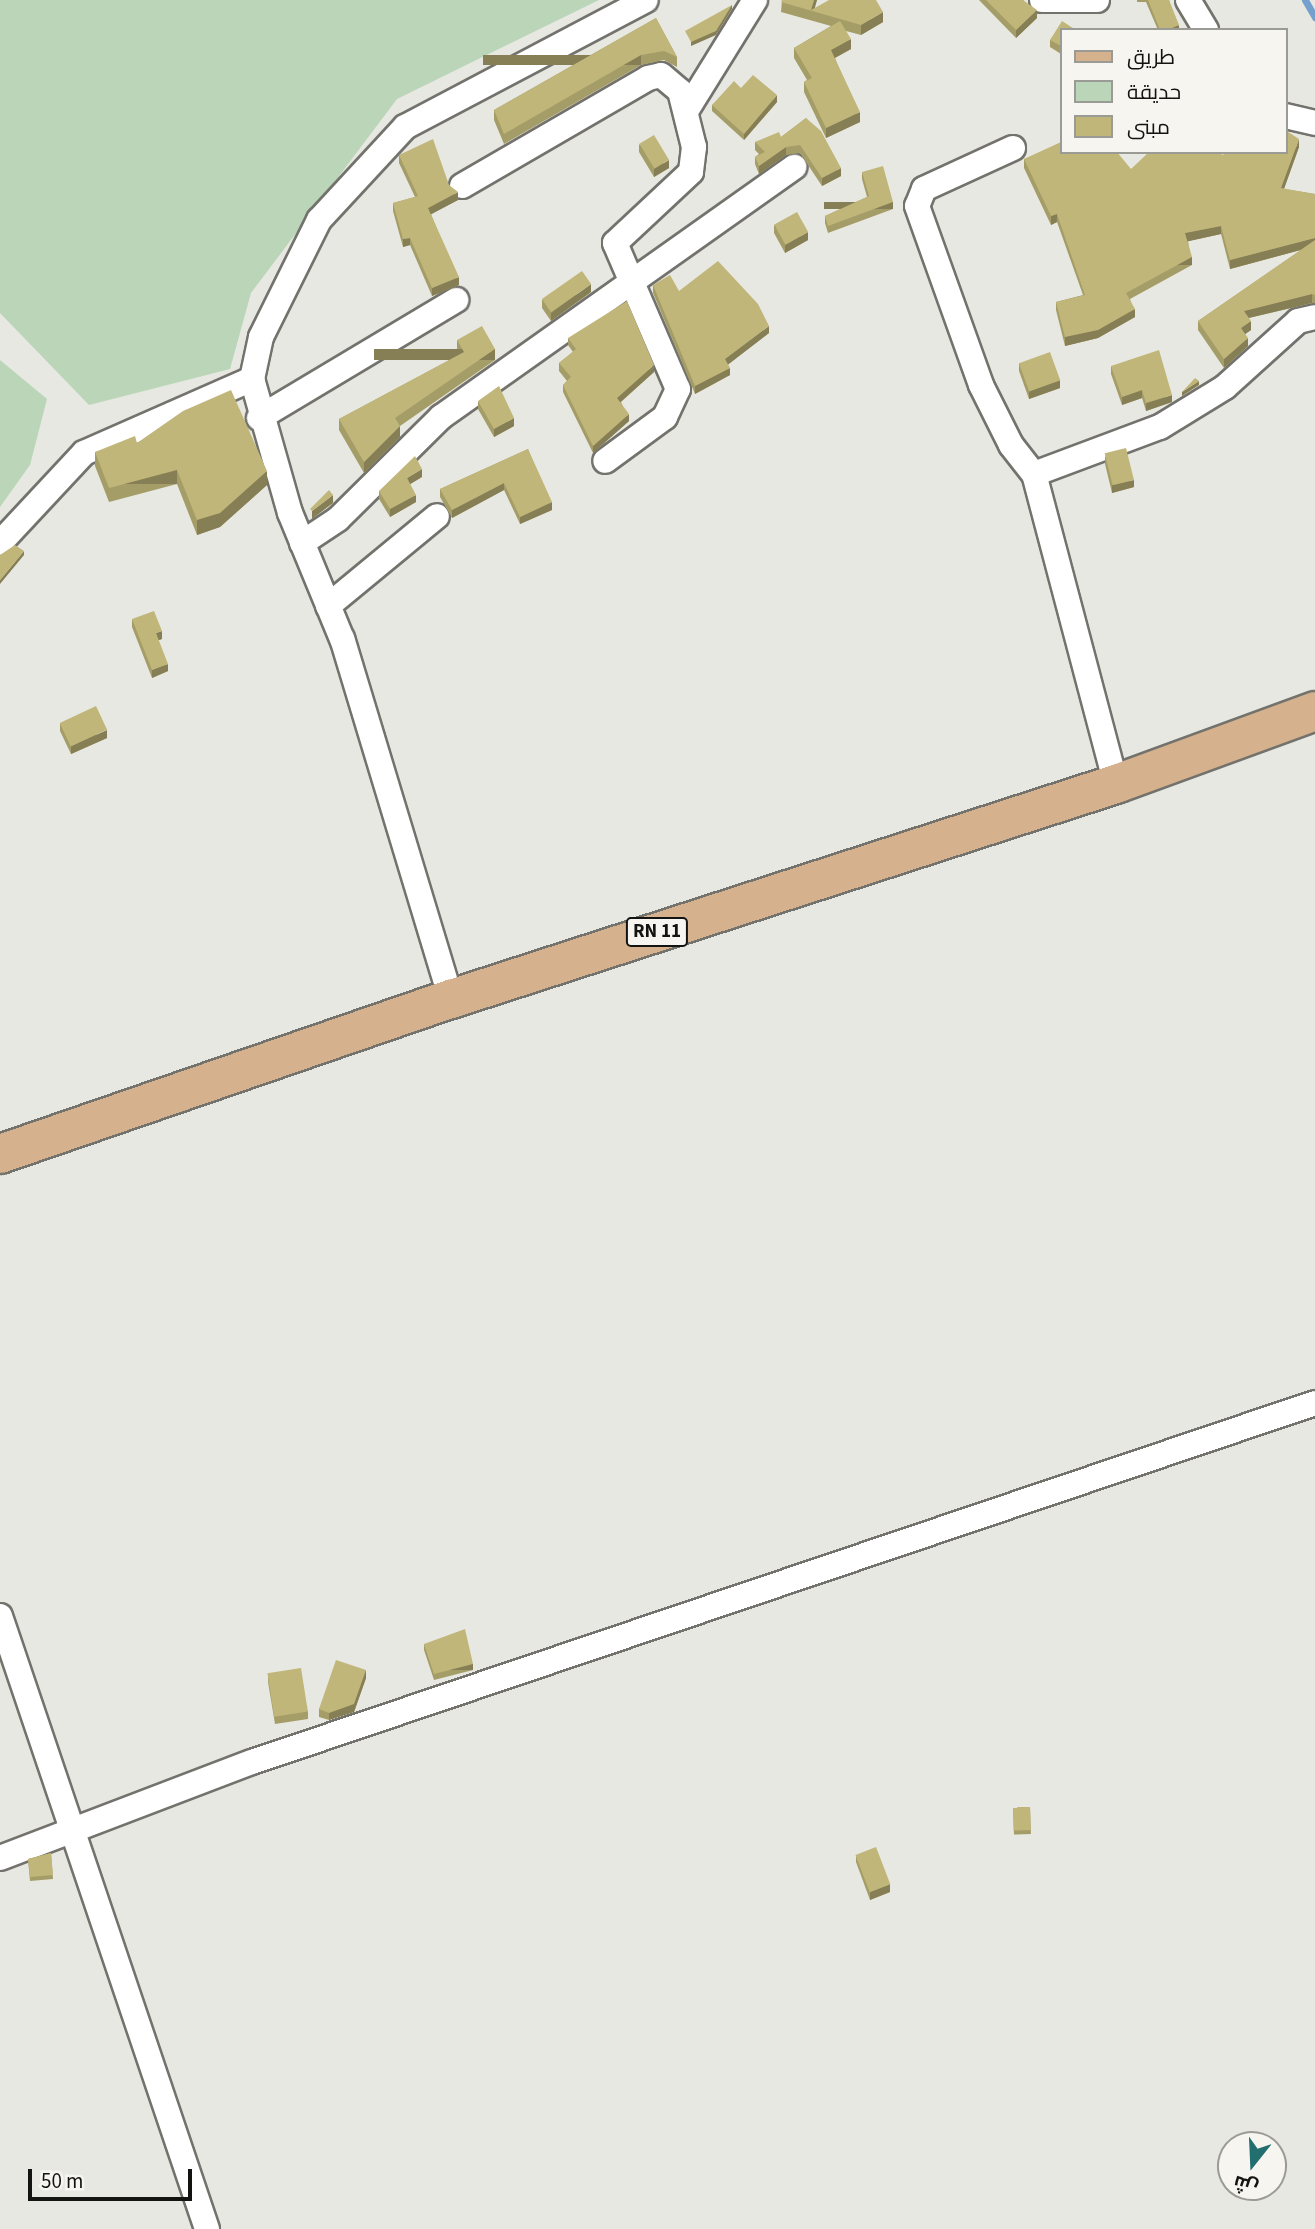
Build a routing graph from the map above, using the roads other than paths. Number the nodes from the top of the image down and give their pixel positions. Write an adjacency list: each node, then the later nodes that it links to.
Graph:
1 (646, 0): 16 (street)
2 (755, 0): 7 (street)
3 (1042, 0): 4 (street)
4 (1097, 0)
5 (1188, 0): 6 (street)
6 (1205, 28)
7 (688, 108): 12 (street); 13 (street)
8 (1287, 117): 9 (street)
9 (1315, 124)
10 (1013, 148): 19 (street)
11 (794, 167): 13 (street)
12 (462, 186)
13 (635, 284): 18 (street); 22 (street)
14 (456, 300): 17 (street)
15 (1315, 317): 19 (street)
16 (252, 379): 17 (street); 21 (street)
17 (258, 418): 22 (street)
18 (605, 461)
19 (1034, 474): 25 (street)
20 (438, 516): 23 (street)
21 (0, 543)
22 (302, 543): 23 (street)
23 (328, 606): 26 (street)
24 (1315, 711): 25 (main road, RN 11)
25 (1116, 784): 26 (main road, RN 11)
26 (451, 999): 27 (main road, RN 11)
27 (0, 1154)
28 (1315, 1402): 30 (street)
29 (0, 1616): 30 (street)
30 (74, 1831): 31 (street); 32 (street)
31 (0, 1858)
32 (207, 2229)

